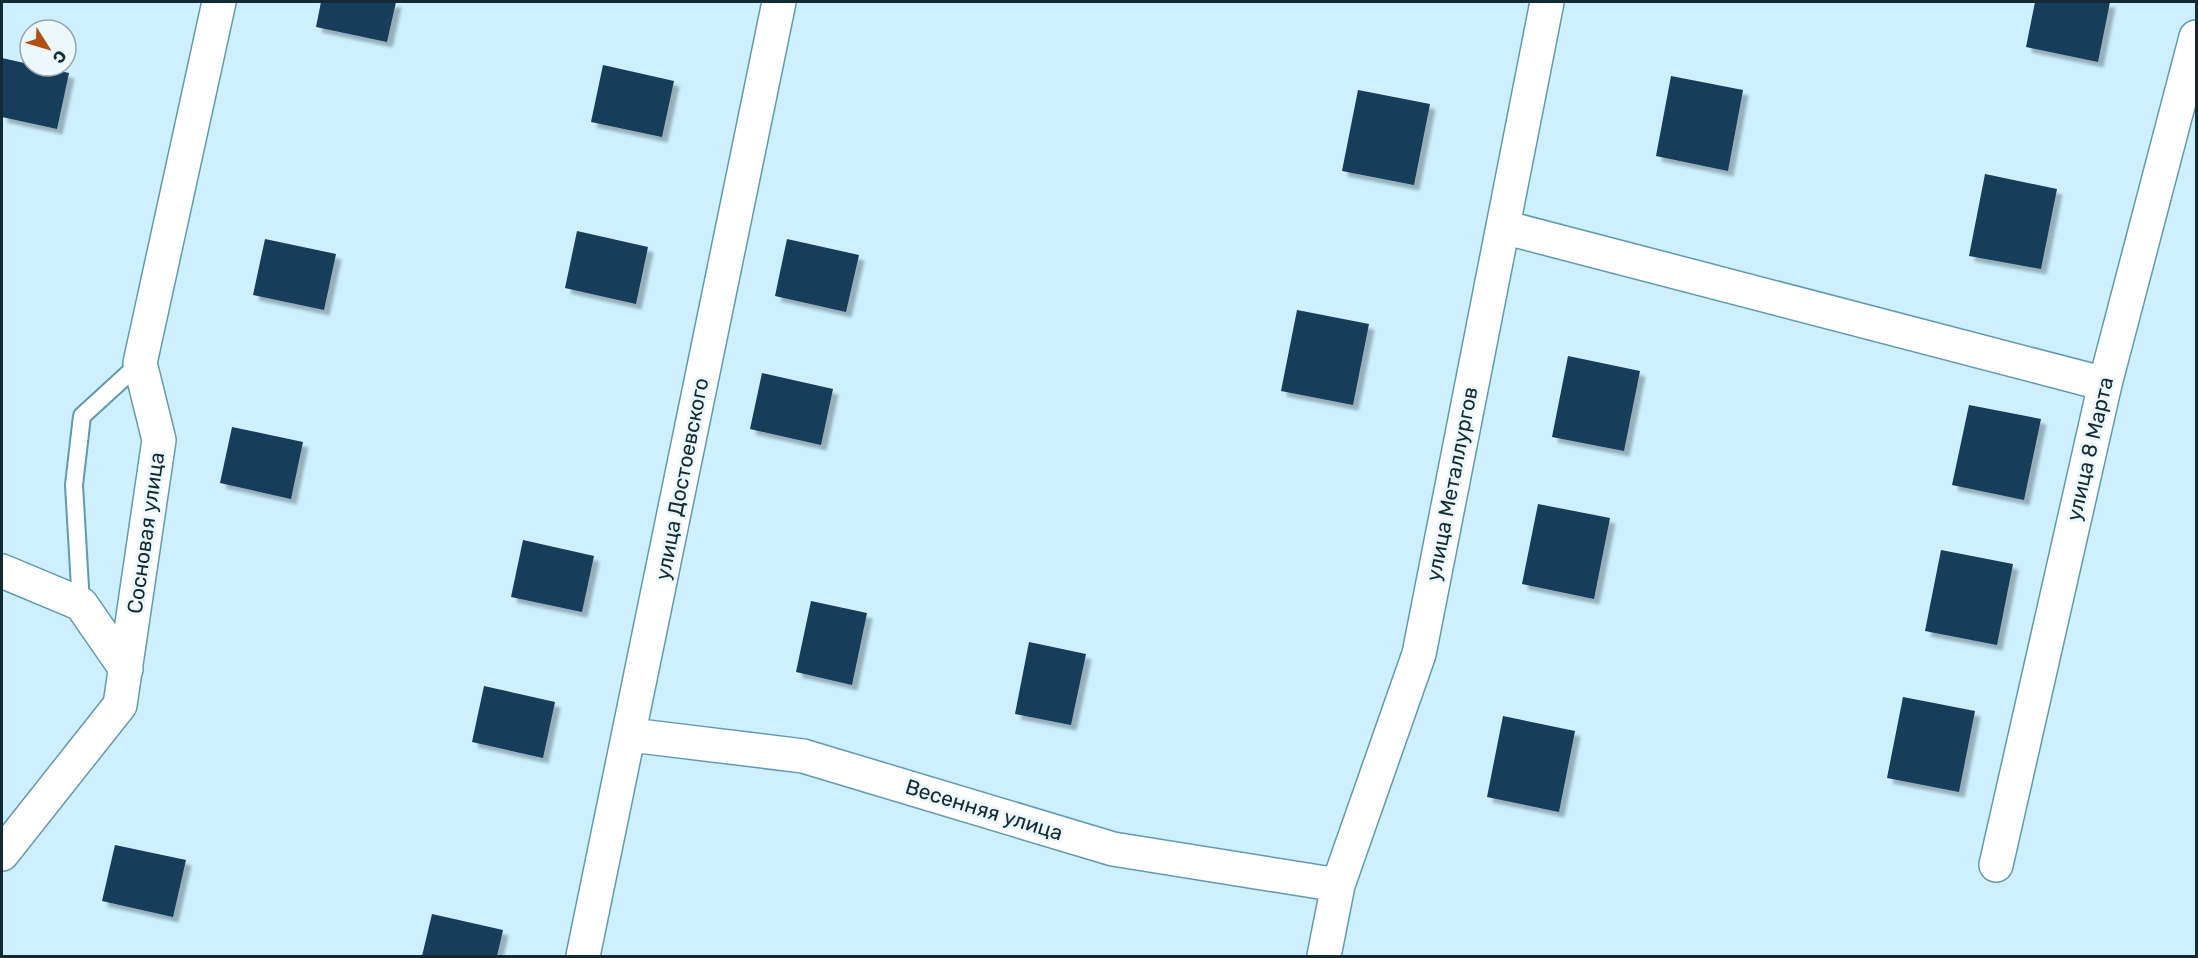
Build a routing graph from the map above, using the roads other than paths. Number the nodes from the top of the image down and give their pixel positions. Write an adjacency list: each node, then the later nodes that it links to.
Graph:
1 (219, 2): 6 (street, Сосновая улица)
2 (779, 2): 11 (street, улица Достоевского)
3 (1547, 2): 5 (street, улица Металлургов)
4 (2196, 37): 7 (street, улица 8 Марта)
5 (1503, 227): 7 (street); 14 (street, улица Металлургов)
6 (140, 363): 9 (lane); 10 (street, Сосновая улица)
7 (2105, 384): 13 (street, улица 8 Марта)
8 (2, 571): 9 (street)
9 (81, 604): 10 (street)
10 (126, 669): 12 (street, Сосновая улица)
11 (631, 735): 14 (street, Весенняя улица); 15 (street, улица Достоевского)
12 (2, 854)
13 (1996, 865)
14 (1338, 885): 16 (street, улица Металлургов)
15 (583, 957)
16 (1324, 957)

